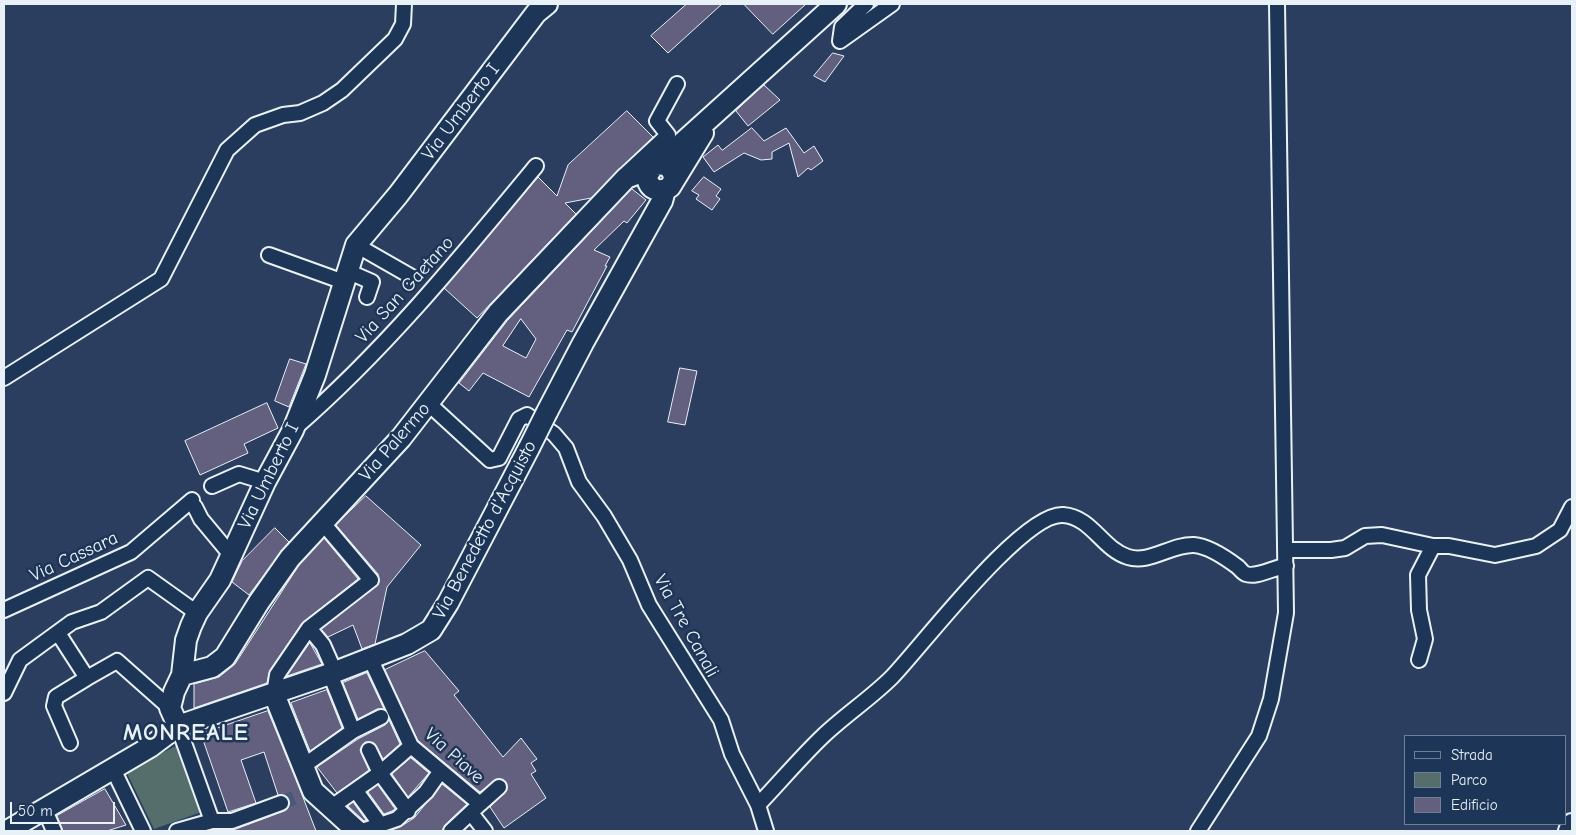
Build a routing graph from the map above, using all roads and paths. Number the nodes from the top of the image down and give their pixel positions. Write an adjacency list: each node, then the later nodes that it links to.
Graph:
1 (404, 4): 18 (street)
2 (547, 4): 13 (street, Via Umberto I)
3 (836, 4): 8 (street)
4 (866, 4): 5 (street)
5 (892, 4)
6 (1277, 4): 27 (street)
7 (677, 84): 11 (street)
8 (718, 110): 10 (street); 12 (street, Via Benedetto d'Acquisto)
9 (536, 166): 21 (street, Via San Gaetano)
10 (654, 167): 11 (street, Via Palermo); 12 (street)
11 (626, 178): 19 (street, Via Palermo)
12 (670, 184): 20 (street, Via Benedetto d'Acquisto)
13 (356, 245): 15 (street); 16 (street, Via Umberto I)
14 (269, 255): 16 (street)
15 (412, 276)
16 (346, 277): 17 (street); 21 (street, Via Umberto I)
17 (366, 297)
18 (4, 378)
19 (429, 404): 20 (street); 25 (street, Via Palermo)
20 (543, 418): 34 (street, Via Benedetto d'Acquisto, bridge); 54 (street, Via Tre Canali)
21 (293, 430): 22 (street, Via Umberto I)
22 (265, 482): 23 (street); 28 (street, Via Umberto I)
23 (212, 486)
24 (1572, 507): 26 (street)
25 (322, 522): 32 (street); 37 (street, Via Palermo)
26 (1433, 546): 27 (street); 35 (street)
27 (1286, 550): 29 (street)
28 (231, 555): 30 (street, Via Cassara); 31 (street, Via Umberto I)
29 (1286, 566): 54 (street); 71 (street)
30 (4, 610)
31 (197, 613): 33 (street); 37 (street, Via Umberto I)
32 (309, 628): 36 (street); 40 (street)
33 (58, 633): 38 (street); 39 (street)
34 (370, 658): 36 (street, Via Benedetto d'Acquisto); 41 (street, Via Piave)
35 (1419, 660)
36 (332, 673): 40 (street, Via Benedetto d'Acquisto); 43 (street)
37 (182, 676): 42 (street)
38 (87, 678): 42 (street); 44 (street)
39 (4, 693)
40 (274, 694): 42 (street, Via Benedetto d'Acquisto); 47 (street)
41 (388, 714): 43 (street); 45 (street, Via Piave)
42 (174, 717): 48 (street, Via Benedetto d'Acquisto); 59 (street)
43 (353, 731): 47 (street)
44 (70, 743)
45 (411, 746): 49 (street, Via Piave); 50 (street)
46 (369, 750): 50 (street)
47 (302, 766): 56 (street)
48 (113, 769): 55 (street, Via Benedetto d'Acquisto); 64 (street)
49 (440, 772): 57 (street, Via Piave); 58 (street)
50 (380, 773): 52 (street); 58 (street)
51 (499, 787): 57 (street, Via Piave)
52 (356, 791): 56 (street); 60 (street)
53 (281, 803): 59 (street)
54 (758, 805): 70 (street, Via Tre Canali)
55 (44, 808): 62 (street, Via Benedetto d'Acquisto); 63 (street)
56 (330, 808): 66 (street)
57 (475, 808): 68 (street); 69 (street)
58 (408, 811): 60 (street)
59 (212, 821): 65 (street)
60 (380, 824): 67 (street)
61 (1572, 824): 72 (street)
62 (7, 831)
63 (54, 831)
64 (143, 831)
65 (177, 831)
66 (357, 831)
67 (362, 831)
68 (451, 831)
69 (485, 831)
70 (766, 831)
71 (1198, 831)
72 (1569, 831)

